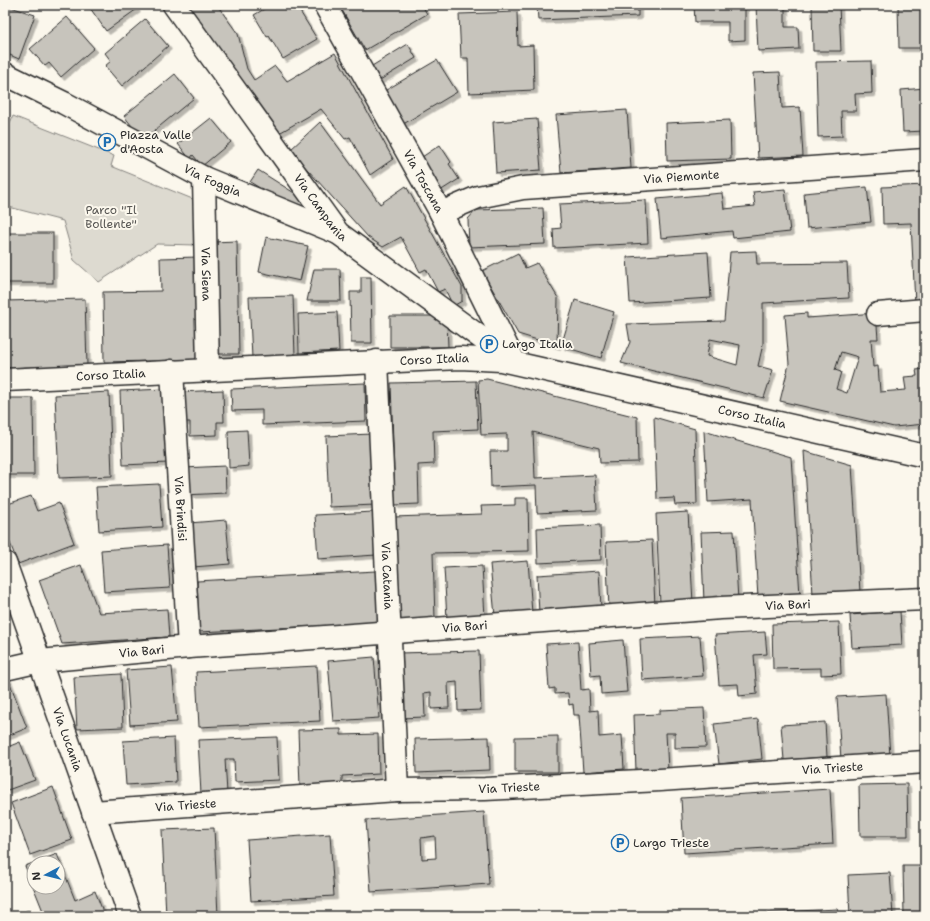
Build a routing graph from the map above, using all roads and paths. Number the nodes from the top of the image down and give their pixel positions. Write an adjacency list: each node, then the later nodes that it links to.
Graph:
1 (174, 5): 7 (street, Via Campania)
2 (325, 5): 6 (street, Via Toscana)
3 (5, 74): 5 (street, Via Foggia)
4 (925, 160): 6 (street, Via Piemonte)
5 (204, 178): 7 (street, Via Foggia); 12 (street, Via Siena)
6 (441, 213): 11 (street, Via Toscana)
7 (338, 233): 11 (street, Via Campania)
8 (925, 310): 9 (street)
9 (878, 314)
10 (377, 361): 11 (street, Corso Italia); 12 (street, Corso Italia); 18 (street, Via Catania)
11 (514, 362): 15 (street, Corso Italia)
12 (208, 370): 13 (street, Corso Italia)
13 (172, 371): 14 (street, Corso Italia); 19 (street, Via Brindisi)
14 (5, 380)
15 (925, 456)
16 (5, 563): 20 (street, Via Lucania)
17 (925, 599): 18 (street, Via Bari)
18 (389, 632): 19 (street, Via Bari); 23 (street, Via Catania)
19 (188, 647): 20 (street, Via Bari)
20 (40, 661): 21 (street, Via Bari); 24 (street, Via Lucania)
21 (5, 669)
22 (925, 762): 23 (street, Via Trieste)
23 (396, 790): 24 (street, Via Trieste)
24 (93, 812): 25 (street, Via Lucania)
25 (130, 916)

